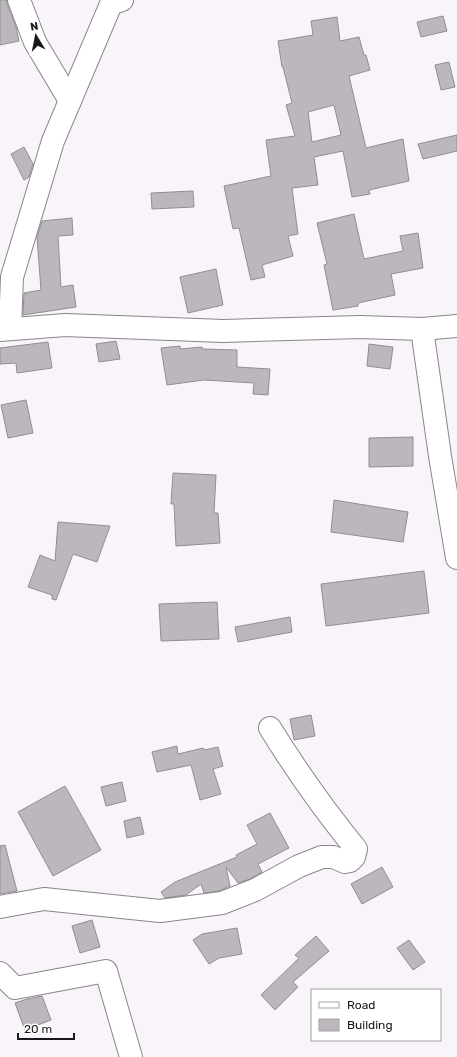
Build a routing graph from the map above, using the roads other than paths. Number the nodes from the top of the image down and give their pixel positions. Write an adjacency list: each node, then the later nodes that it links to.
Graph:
1 (19, 0): 3 (street)
2 (122, 0): 3 (street)
3 (70, 101): 5 (street)
4 (457, 326): 6 (street)
5 (5, 329): 6 (street)
6 (422, 329): 7 (street)
7 (457, 558)
8 (270, 728): 9 (street)
9 (0, 908)
10 (0, 973): 11 (street)
11 (131, 1057)

